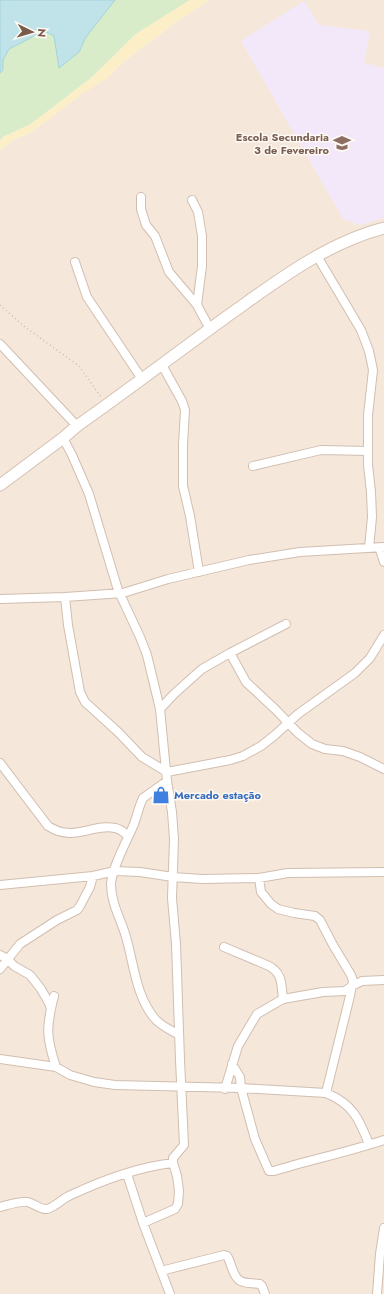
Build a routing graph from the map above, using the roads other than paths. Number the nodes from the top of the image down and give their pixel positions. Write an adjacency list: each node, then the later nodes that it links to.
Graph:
1 (141, 197): 6 (street)
2 (192, 200): 6 (street)
3 (384, 228): 4 (main road)
4 (317, 256): 7 (main road); 13 (street)
5 (75, 262): 10 (street)
6 (197, 305): 7 (street)
7 (210, 329): 9 (main road)
8 (0, 344): 11 (street)
9 (162, 365): 10 (main road); 19 (street)
10 (142, 379): 11 (main road)
11 (77, 426): 12 (main road)
12 (63, 438): 15 (main road); 20 (street)
13 (368, 451): 14 (street); 17 (street)
14 (253, 466)
15 (0, 485)
16 (381, 547): 17 (street); 18 (street)
17 (369, 548): 19 (street)
18 (384, 562)
19 (199, 572): 20 (street)
20 (120, 593): 21 (street); 26 (street)
21 (65, 597): 22 (street); 30 (street)
22 (0, 599)
23 (286, 624): 25 (street)
24 (384, 635): 27 (street)
25 (230, 653): 26 (street); 27 (street)
26 (160, 709): 30 (street)
27 (288, 722): 29 (street); 30 (street)
28 (0, 763): 31 (street)
29 (384, 769)
30 (167, 776): 31 (street); 35 (street)
31 (128, 836): 32 (street)
32 (114, 871): 34 (street); 35 (street); 47 (street)
33 (384, 872): 36 (street)
34 (92, 876): 37 (street); 40 (street)
35 (173, 877): 36 (street); 47 (street)
36 (259, 878): 43 (street)
37 (0, 885)
38 (224, 947): 45 (street)
39 (0, 955): 40 (street)
40 (8, 959): 41 (street); 46 (street)
41 (0, 969)
42 (384, 980): 43 (street)
43 (352, 986): 45 (street); 54 (street)
44 (54, 996): 46 (street)
45 (283, 999): 49 (street)
46 (50, 1009): 50 (street)
47 (179, 1035): 51 (street)
48 (0, 1059): 50 (street)
49 (232, 1064): 52 (street); 53 (street)
50 (56, 1067): 51 (street)
51 (182, 1087): 52 (street); 57 (street)
52 (225, 1088): 53 (street)
53 (241, 1088): 54 (street); 56 (street)
54 (326, 1093): 56 (street)
55 (384, 1140): 56 (street)
56 (369, 1144)
57 (173, 1163): 58 (street); 60 (street)
58 (127, 1174): 59 (street); 60 (street)
59 (0, 1207)
60 (144, 1223): 62 (street)
61 (384, 1228): 65 (street)
62 (162, 1271): 63 (street); 64 (street)
63 (170, 1294)
64 (265, 1294)
65 (377, 1294)

